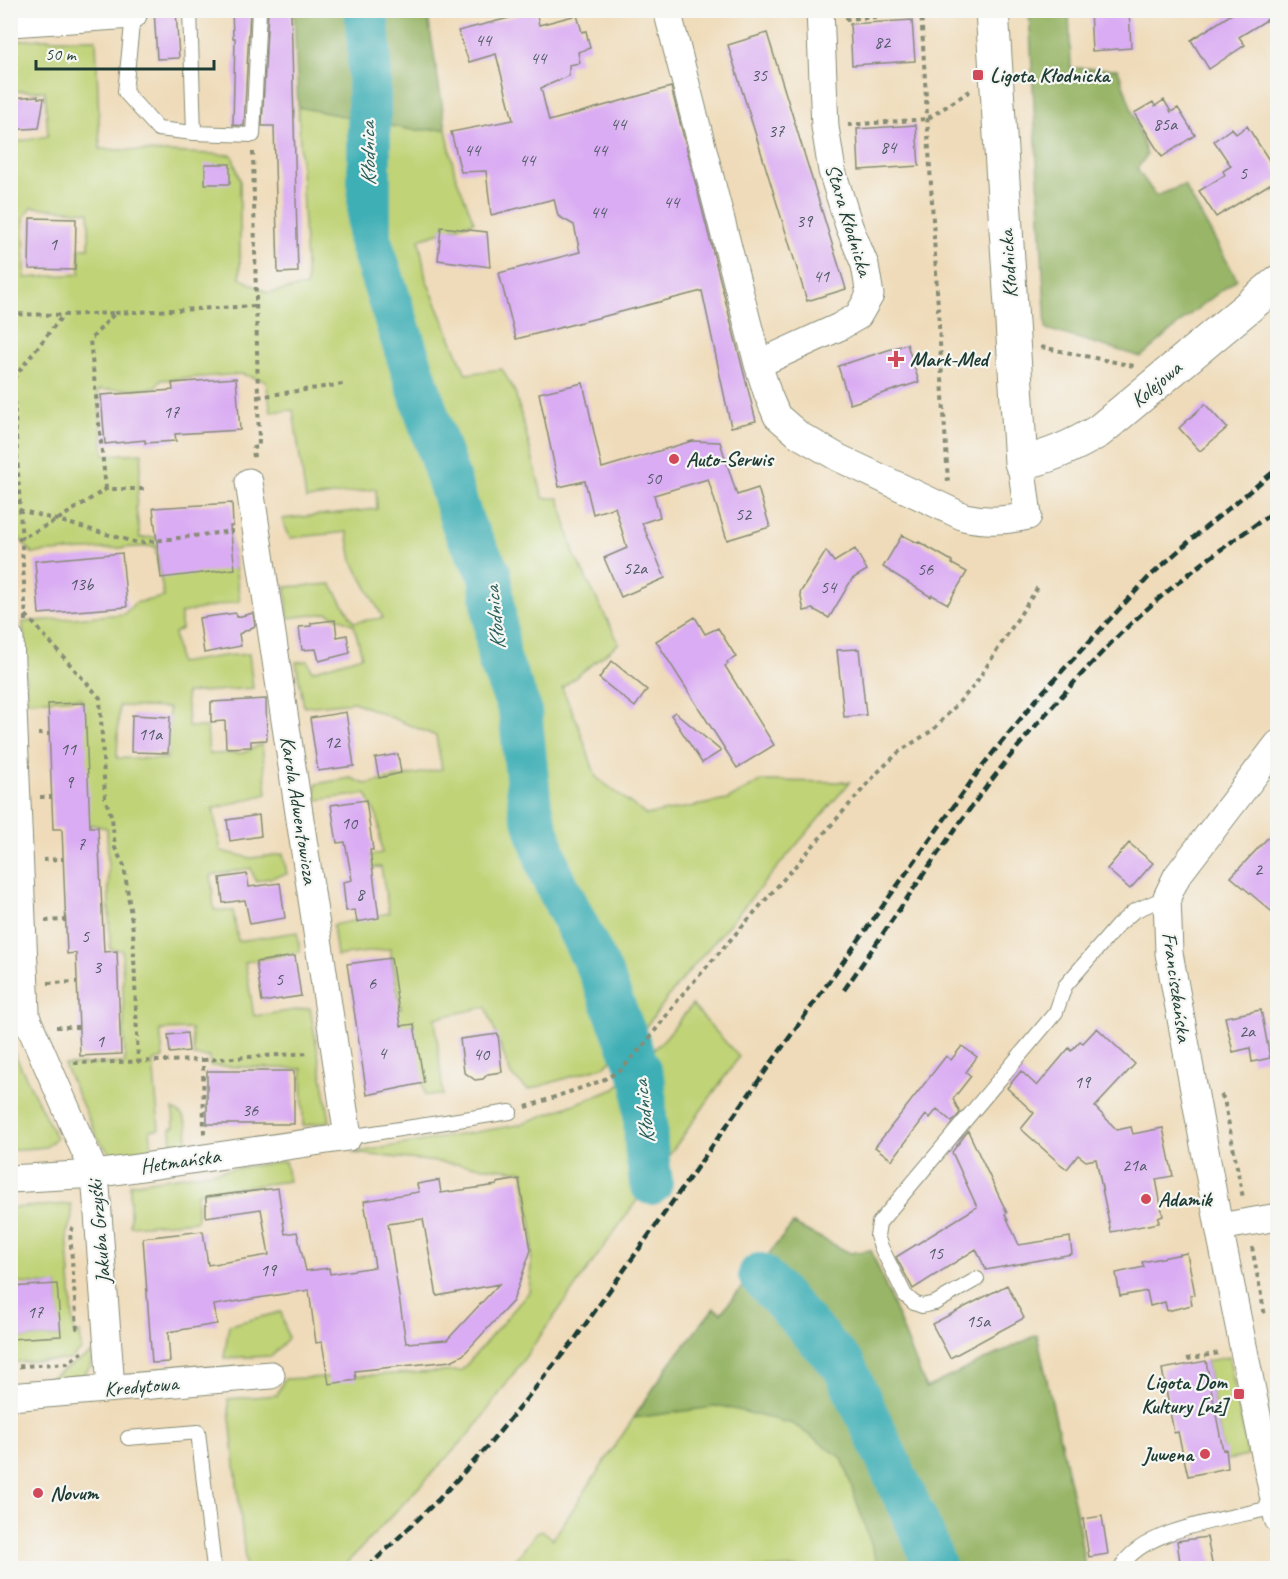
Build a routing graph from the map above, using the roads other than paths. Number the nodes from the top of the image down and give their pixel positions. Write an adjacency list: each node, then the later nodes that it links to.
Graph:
1 (190, 10): 8 (lane)
2 (259, 10): 8 (lane)
3 (667, 10): 10 (street)
4 (992, 10): 11 (street, Kłodnicka)
5 (133, 13): 7 (street); 8 (lane)
6 (820, 16): 10 (street, Stara Kłodnicka)
7 (10, 23)
8 (194, 133)
9 (1278, 282): 11 (street, Kolejowa)
10 (758, 364): 11 (street, Kłodnicka)
11 (1021, 463)
12 (249, 482): 19 (street, Karola Adwentowicza)
13 (18, 631): 17 (street, Jakuba Grzyśki)
14 (1278, 744): 15 (street, Franciszkańska)
15 (1167, 897): 23 (street, Franciszkańska); 24 (lane)
16 (10, 990): 17 (street, Jakuba Grzyśki)
17 (36, 1023): 20 (street, Jakuba Grzyśki)
18 (510, 1112): 19 (lane)
19 (348, 1137): 20 (street, Hetmańska)
20 (95, 1174): 21 (street, Hetmańska); 26 (street, Jakuba Grzyśki)
21 (10, 1179)
22 (1278, 1217): 23 (street)
23 (1219, 1227): 29 (street, Franciszkańska)
24 (977, 1279)
25 (271, 1375): 26 (street, Kredytowa)
26 (111, 1388): 27 (street, Kredytowa)
27 (10, 1397)
28 (128, 1438): 30 (lane)
29 (1275, 1500): 31 (lane)
30 (213, 1569)
31 (1121, 1569)

